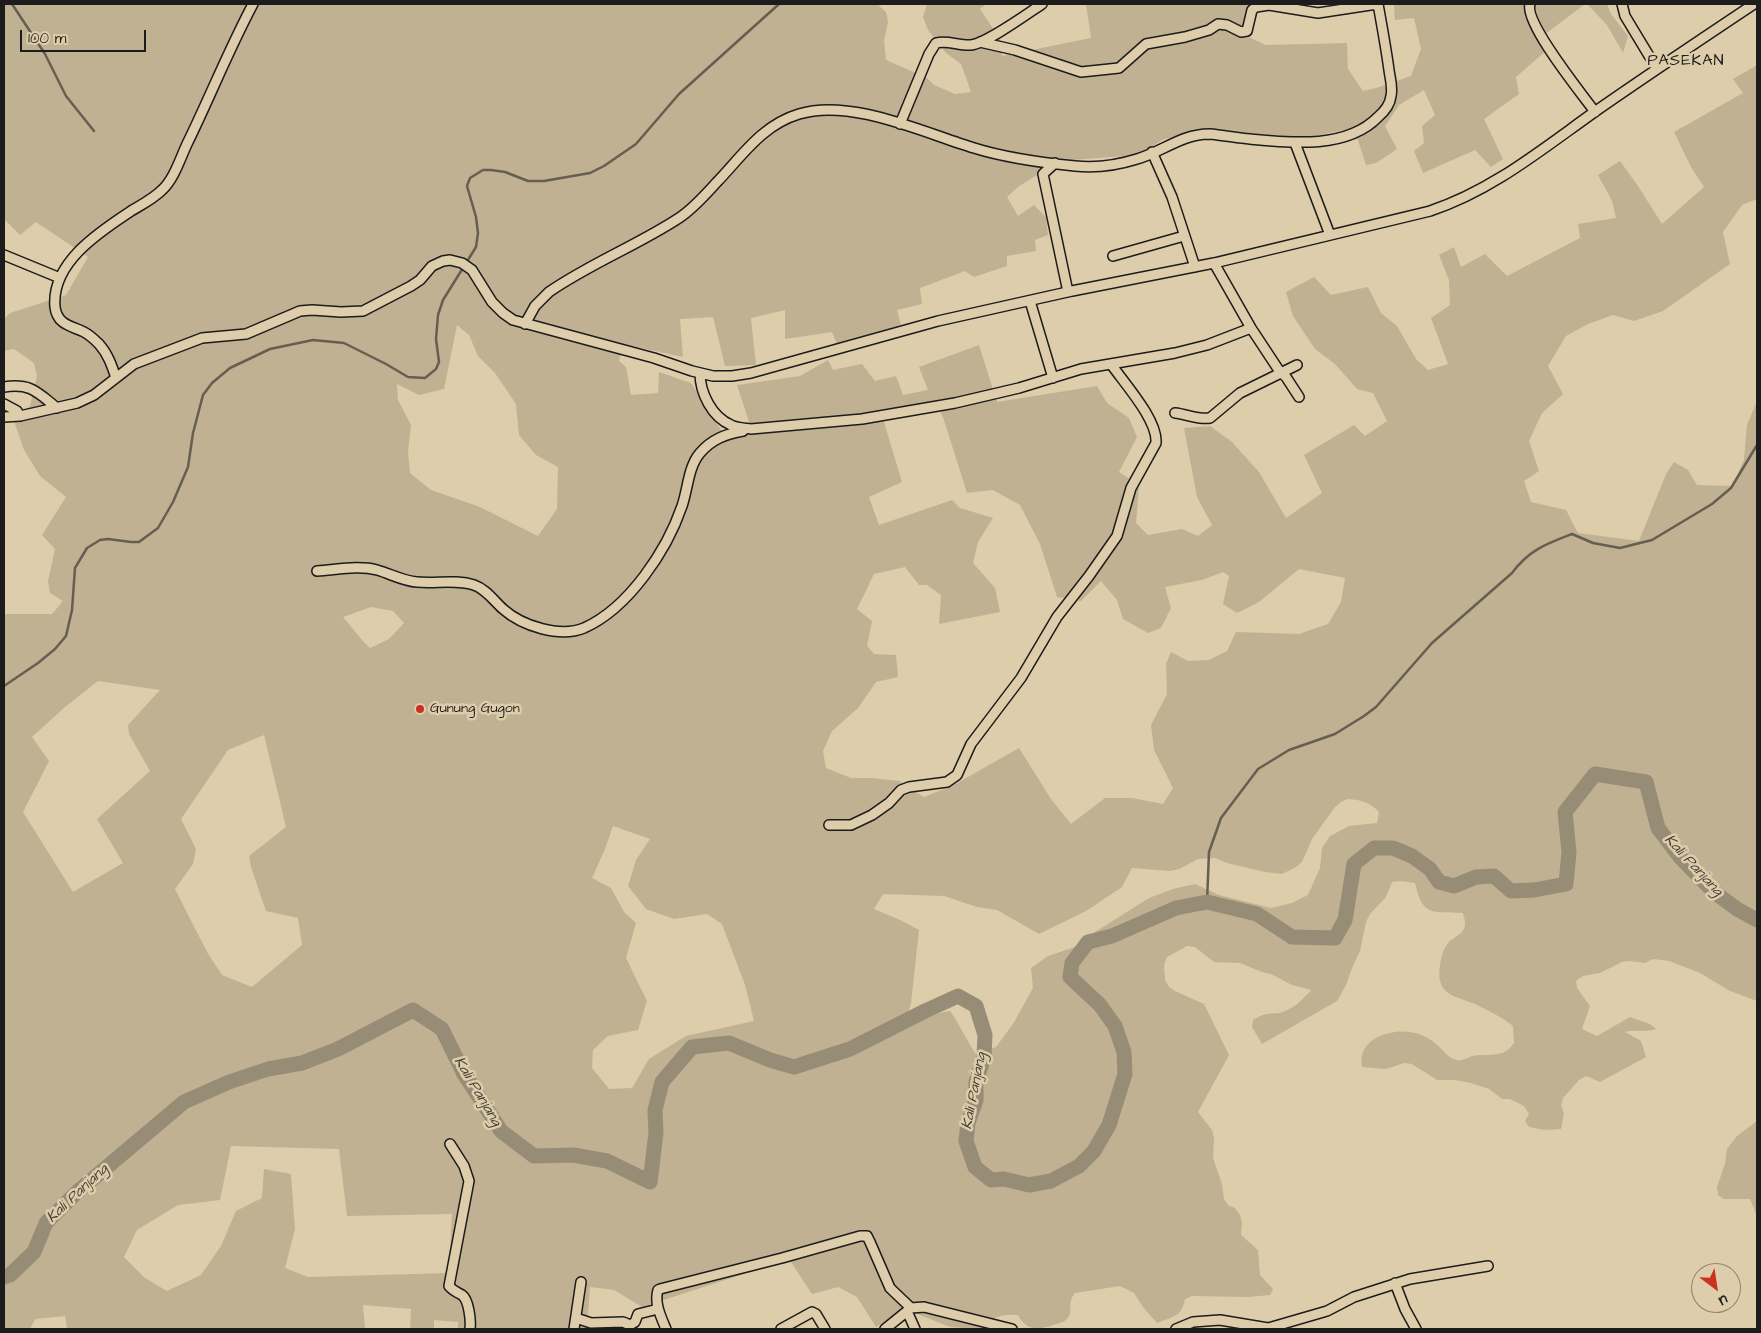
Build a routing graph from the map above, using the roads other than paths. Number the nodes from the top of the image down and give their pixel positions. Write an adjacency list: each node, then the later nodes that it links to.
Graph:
1 (254, 4): 20 (street)
2 (1042, 4): 7 (street)
3 (1378, 4): 7 (street); 11 (street)
4 (1622, 4): 8 (street)
5 (1754, 4): 8 (street)
6 (1531, 5): 9 (street)
7 (980, 42): 10 (street)
8 (1658, 69): 9 (street)
9 (1595, 112): 14 (street)
10 (900, 124): 13 (street); 23 (street)
11 (1295, 143): 12 (street); 14 (street)
12 (1152, 152): 13 (street); 15 (street)
13 (1055, 163): 21 (street)
14 (1330, 235): 18 (street)
15 (1184, 236): 17 (street); 19 (street)
16 (4, 254): 20 (street)
17 (1113, 256)
18 (1214, 263): 19 (street); 24 (street)
19 (1195, 267): 21 (street)
20 (60, 278): 29 (street)
21 (1068, 292): 22 (street)
22 (1030, 300): 28 (street); 30 (street)
23 (525, 324): 28 (street); 29 (street)
24 (1251, 328): 25 (street); 27 (street)
25 (1111, 364): 30 (street); 40 (street)
26 (1297, 365): 27 (street)
27 (1280, 372): 32 (street); 35 (street)
28 (700, 373): 38 (street)
29 (116, 378): 34 (street)
30 (1053, 378): 38 (street)
31 (4, 386): 34 (street)
32 (1299, 397)
33 (4, 404): 36 (street)
34 (57, 408): 36 (street)
35 (1175, 413)
36 (20, 416): 37 (street)
37 (4, 417)
38 (751, 429): 39 (street)
39 (317, 571)
40 (829, 825)
41 (450, 1144): 48 (street)
42 (1488, 1266): 44 (street)
43 (581, 1282): 47 (street)
44 (1396, 1283): 57 (street); 58 (street)
45 (658, 1309): 46 (street); 47 (street); 50 (street)
46 (909, 1310): 53 (street); 54 (street); 55 (street)
47 (576, 1318): 49 (street)
48 (470, 1329)
49 (574, 1329)
50 (666, 1329)
51 (781, 1329): 52 (street)
52 (825, 1329)
53 (885, 1329)
54 (915, 1329)
55 (1012, 1329)
56 (1176, 1329): 57 (street)
57 (1267, 1329)
58 (1416, 1329)

